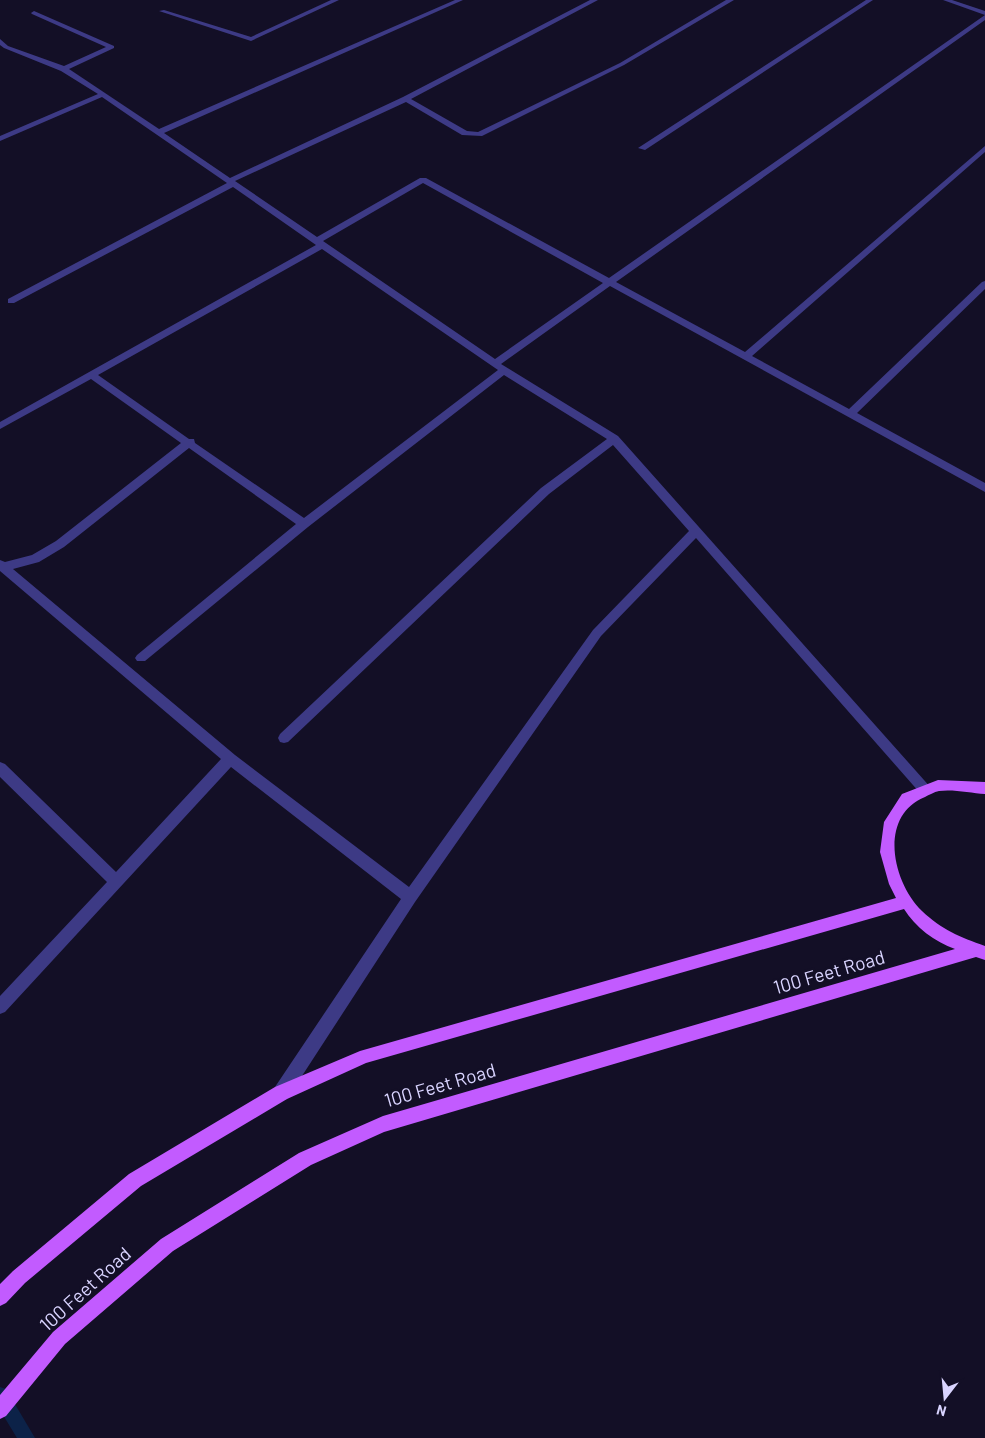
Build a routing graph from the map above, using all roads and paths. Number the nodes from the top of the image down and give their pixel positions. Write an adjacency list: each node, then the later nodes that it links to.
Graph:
1 (336, 0): 7 (street)
2 (460, 0): 15 (street)
3 (595, 0): 14 (street)
4 (730, 0): 14 (street)
5 (870, 0): 17 (street)
6 (946, 0): 9 (street)
7 (162, 11)
8 (34, 13): 12 (street)
9 (985, 13)
10 (985, 17): 21 (street)
11 (2, 46): 12 (street)
12 (64, 69): 13 (street)
13 (103, 94): 15 (street); 16 (street)
14 (406, 99): 19 (street)
15 (159, 132): 19 (street)
16 (0, 139)
17 (642, 148)
18 (985, 148): 24 (street)
19 (231, 183): 20 (street); 23 (street)
20 (319, 243): 21 (street); 25 (street); 27 (street)
21 (610, 282): 24 (street); 25 (street)
22 (985, 284): 28 (street)
23 (11, 301)
24 (745, 357): 28 (street)
25 (494, 364): 26 (street)
26 (504, 370): 30 (street); 33 (street)
27 (91, 375): 29 (street); 31 (street)
28 (850, 414): 32 (street)
29 (0, 426)
30 (614, 440): 34 (street); 37 (street)
31 (190, 442): 33 (street); 35 (street)
32 (985, 488)
33 (304, 524): 36 (street)
34 (696, 531): 41 (street); 43 (street)
35 (0, 564): 38 (street)
36 (141, 658)
37 (284, 738)
38 (230, 759): 42 (street); 43 (street)
39 (0, 768): 42 (street)
40 (985, 788): 41 (main road)
41 (925, 789): 44 (main road)
42 (116, 881): 46 (street)
43 (410, 897): 47 (street)
44 (905, 902): 45 (main road); 47 (main road)
45 (979, 952): 49 (main road, 100 Feet Road)
46 (0, 1006)
47 (281, 1093): 48 (main road)
48 (0, 1297)
49 (0, 1410)

